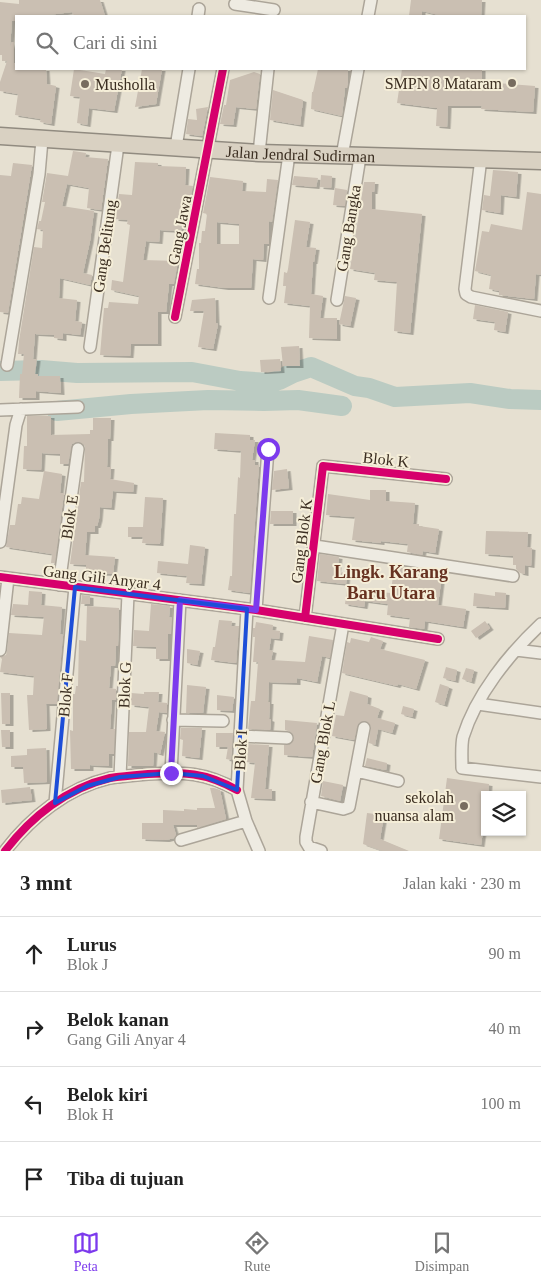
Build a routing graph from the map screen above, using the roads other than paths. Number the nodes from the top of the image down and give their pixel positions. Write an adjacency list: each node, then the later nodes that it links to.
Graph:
1 (371, 0): 5 (street)
2 (235, 2): 3 (street); 4 (street)
3 (274, 9)
4 (233, 15)
5 (368, 15)
6 (189, 70): 13 (street)
7 (224, 70): 14 (street, Gang Jawa)
8 (268, 70): 15 (street)
9 (358, 70): 17 (street)
10 (0, 136): 11 (highway, Jalan Jendral Sudirman)
11 (42, 140): 12 (highway, Jalan Jendral Sudirman); 26 (street)
12 (118, 145): 13 (highway, Jalan Jendral Sudirman); 25 (street, Gang Belitung)
13 (176, 147): 14 (highway, Jalan Jendral Sudirman)
14 (209, 150): 15 (highway, Jalan Jendral Sudirman); 24 (street, Gang Jawa)
15 (259, 152): 16 (highway, Jalan Jendral Sudirman)
16 (289, 154): 17 (highway, Jalan Jendral Sudirman); 21 (street)
17 (342, 156): 18 (highway, Jalan Jendral Sudirman)
18 (360, 157): 19 (highway, Jalan Jendral Sudirman); 22 (street, Gang Bangka)
19 (481, 158): 20 (highway, Jalan Jendral Sudirman); 23 (street)
20 (541, 161)
21 (269, 298)
22 (336, 300)
23 (541, 311)
24 (176, 317)
25 (90, 347)
26 (7, 365)
27 (78, 407): 28 (street)
28 (21, 409): 29 (street); 34 (street)
29 (0, 410)
30 (78, 449): 38 (street, Blok E)
31 (268, 449): 42 (street, Blok I)
32 (323, 466): 33 (street, Blok K); 35 (street, Gang Blok K)
33 (446, 479)
34 (0, 542)
35 (314, 546): 36 (street); 43 (street, Gang Blok K)
36 (513, 576)
37 (4, 578): 38 (street, Gang Gili Anyar 4); 47 (street)
38 (59, 585): 39 (street, Gang Gili Anyar 4)
39 (75, 587): 40 (street, Gang Gili Anyar 4); 64 (street, Blok F)
40 (128, 594): 41 (street, Gang Gili Anyar 4); 59 (street, Blok G)
41 (180, 600): 42 (street, Gang Gili Anyar 4); 52 (street)
42 (252, 610): 43 (street, Gang Gili Anyar 4); 55 (street, Blok I)
43 (305, 618): 44 (street, Gang Gili Anyar 4)
44 (343, 624): 46 (street, Gang Gili Anyar 4); 63 (street, Gang Blok L)
45 (541, 624): 48 (street)
46 (438, 639)
47 (0, 650)
48 (516, 650): 49 (street); 50 (street)
49 (541, 653)
50 (478, 704): 51 (street); 60 (street)
51 (541, 713)
52 (173, 720): 53 (street); 58 (street)
53 (223, 721)
54 (364, 728): 57 (street)
55 (241, 736): 56 (street); 62 (street, Blok I)
56 (287, 738)
57 (356, 771): 61 (street); 63 (street)
58 (171, 773): 59 (street); 62 (street)
59 (120, 776): 64 (street)
60 (541, 777)
61 (398, 781)
62 (237, 790): 65 (street, Blok I)
63 (311, 802): 69 (street, Gang Blok L)
64 (55, 803): 67 (street)
65 (246, 821): 66 (street); 68 (street, Blok I)
66 (181, 840)
67 (5, 851)
68 (259, 851)
69 (321, 851)

